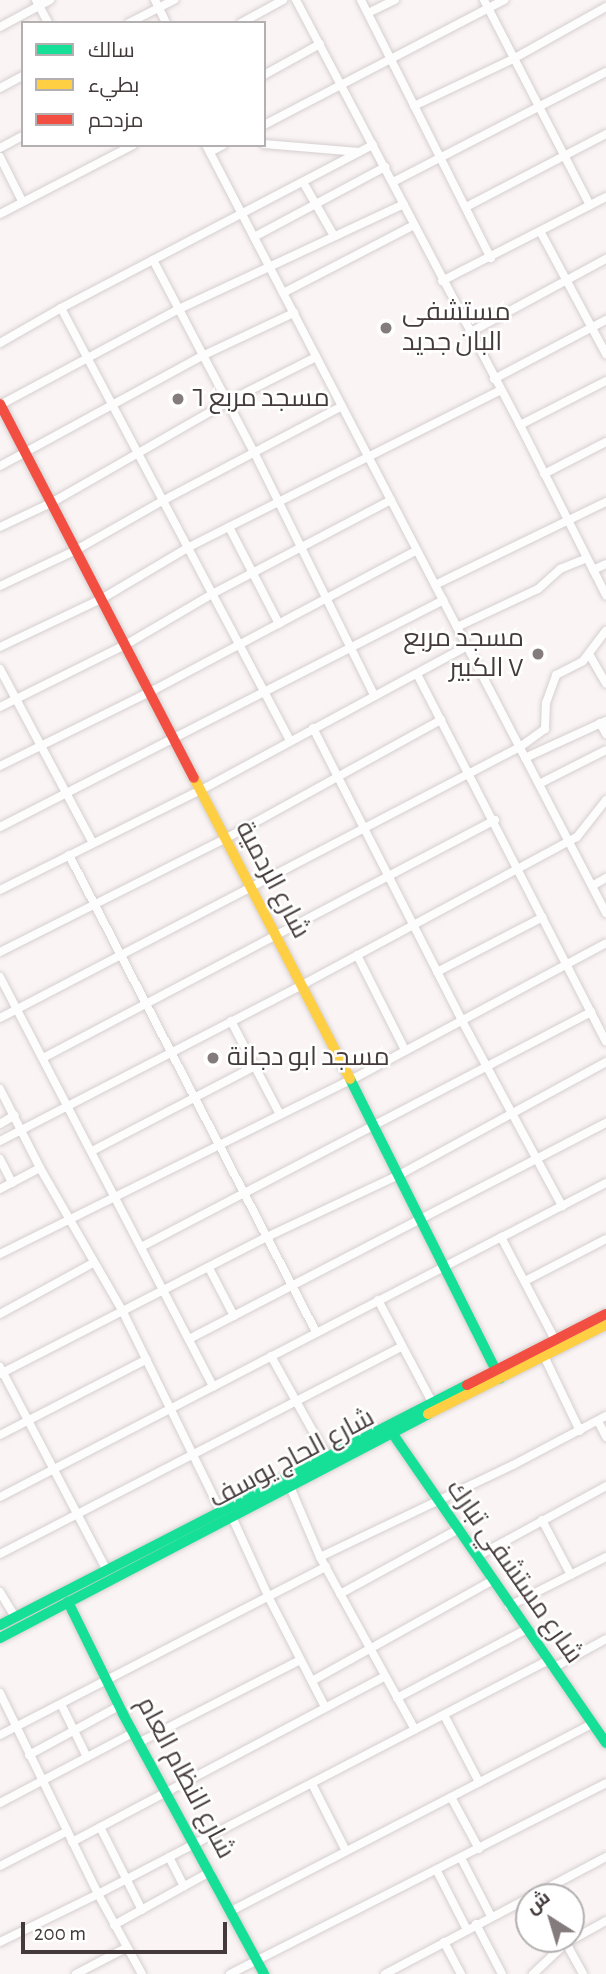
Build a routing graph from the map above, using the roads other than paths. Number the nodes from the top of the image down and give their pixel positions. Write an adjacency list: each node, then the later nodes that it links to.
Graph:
1 (50, 0): 9 (street)
2 (174, 0): 10 (street)
3 (283, 0): 17 (street)
4 (296, 0): 19 (street)
5 (361, 0): 13 (street)
6 (395, 0): 13 (street)
7 (504, 0): 11 (street)
8 (602, 0): 12 (street)
9 (37, 3): 14 (street); 18 (street)
10 (157, 4): 15 (street); 16 (street)
11 (486, 4): 20 (street); 21 (street)
12 (606, 7): 20 (street)
13 (368, 13): 21 (street)
14 (47, 21)
15 (132, 21)
16 (165, 21)
17 (245, 21)
18 (0, 27)
19 (320, 44): 23 (street); 25 (street)
20 (513, 59): 27 (street); 28 (street)
21 (390, 60): 25 (street); 27 (street)
22 (606, 72): 28 (street)
23 (266, 74)
24 (21, 77): 26 (street)
25 (342, 86): 29 (street); 33 (street)
26 (0, 88)
27 (414, 106): 42 (street)
28 (538, 108): 41 (street); 42 (street)
29 (266, 124)
30 (606, 134): 41 (street)
31 (21, 137): 36 (street)
32 (266, 144): 38 (street)
33 (373, 145): 38 (street); 43 (street)
34 (112, 147): 39 (street)
35 (129, 147): 39 (street)
36 (0, 148)
37 (208, 149): 53 (street)
38 (360, 152): 44 (street)
39 (116, 154): 47 (street)
40 (0, 157): 47 (street)
41 (564, 157): 50 (street); 51 (street)
42 (440, 158): 45 (street); 51 (street)
43 (385, 167): 45 (street); 48 (street)
44 (303, 183): 48 (street); 53 (street)
45 (393, 183): 49 (street)
46 (606, 197): 50 (street)
47 (22, 201): 52 (street)
48 (315, 204): 56 (street); 57 (street)
49 (404, 204): 54 (street); 56 (street)
50 (590, 205): 55 (street)
51 (466, 207): 58 (street)
52 (0, 214)
53 (242, 215): 57 (street); 60 (street)
54 (414, 225): 63 (street); 64 (street)
55 (540, 230): 58 (street); 62 (street)
56 (334, 236): 61 (street)
57 (254, 237): 61 (street)
58 (491, 258): 63 (street)
59 (606, 259): 62 (street)
60 (153, 260): 65 (street); 66 (street)
61 (269, 267): 64 (street); 66 (street)
62 (568, 280): 69 (street); 70 (street)
63 (442, 281): 70 (street)
64 (283, 293): 67 (street)
65 (61, 308): 71 (street); 74 (street)
66 (179, 309): 73 (street); 74 (street)
67 (294, 313): 73 (street); 75 (street)
68 (606, 320): 69 (street)
69 (591, 327): 72 (street); 76 (street)
70 (470, 333): 76 (street)
71 (0, 344)
72 (606, 354)
73 (202, 356): 79 (street); 80 (street)
74 (88, 357): 80 (street); 81 (street)
75 (316, 357): 79 (street); 82 (street)
76 (494, 379): 78 (street)
77 (606, 381): 83 (street)
78 (500, 390): 83 (street); 88 (street)
79 (226, 402): 85 (street); 86 (street)
80 (114, 404): 85 (street); 87 (street)
81 (0, 405): 87 (street, شارع الردمية)
82 (342, 406): 86 (street); 88 (street)
83 (520, 425): 90 (street)
84 (606, 442): 90 (street)
85 (139, 451): 91 (street); 95 (street)
86 (254, 452): 91 (street); 93 (street)
87 (25, 454): 89 (street); 95 (street, شارع الردمية)
88 (368, 455): 92 (street); 93 (street)
89 (0, 467)
90 (544, 474): 96 (street)
91 (164, 500): 99 (street); 101 (street)
92 (391, 500): 100 (street); 102 (street)
93 (279, 502): 98 (street); 100 (street)
94 (606, 502): 96 (street)
95 (51, 503): 97 (street); 101 (street, شارع الردمية)
96 (567, 522): 103 (street); 107 (street)
97 (0, 527)
98 (229, 527): 99 (street); 106 (street)
99 (189, 547): 109 (street); 111 (street)
100 (302, 547): 106 (street); 112 (street)
101 (76, 550): 108 (street); 111 (street, شارع الردمية)
102 (417, 550): 107 (street); 112 (street)
103 (587, 558): 105 (street); 115 (street)
104 (606, 564): 105 (street)
105 (593, 570): 110 (street)
106 (253, 573): 109 (street); 114 (street)
107 (435, 585): 113 (street)
108 (0, 586)
109 (214, 593): 117 (street); 118 (street)
110 (606, 595)
111 (103, 598): 117 (street, شارع الردمية); 121 (street)
112 (327, 598): 114 (street); 119 (street)
113 (443, 600): 115 (street); 119 (street)
114 (279, 624): 118 (street)
115 (457, 627): 120 (street)
116 (606, 631): 122 (street)
117 (127, 644): 126 (street, شارع الردمية); 129 (street)
118 (239, 644): 126 (street); 127 (street)
119 (351, 645): 127 (street); 128 (street)
120 (467, 646): 124 (street); 138 (street)
121 (0, 647)
122 (589, 654): 125 (street); 138 (street)
123 (0, 669): 129 (street)
124 (418, 674): 128 (street); 131 (street)
125 (606, 683)
126 (152, 691): 135 (street, شارع الردمية); 137 (street)
127 (264, 692): 135 (street); 136 (street)
128 (374, 695): 133 (street)
129 (16, 699): 130 (street); 137 (street)
130 (0, 707)
131 (441, 720): 142 (street); 143 (street)
132 (603, 722): 134 (street); 140 (street)
133 (313, 728): 136 (street); 143 (street)
134 (606, 734)
135 (173, 739): 145 (street, شارع الردمية); 146 (street)
136 (289, 740): 145 (street)
137 (40, 746): 141 (street); 146 (street)
138 (520, 747): 140 (street); 142 (street)
139 (606, 750): 144 (street)
140 (525, 758): 144 (street)
141 (0, 766)
142 (469, 773): 148 (street); 149 (street)
143 (338, 776): 149 (street); 151 (street)
144 (539, 784): 152 (street)
145 (201, 790): 151 (street, شارع الردمية); 153 (street)
146 (66, 793): 150 (street); 153 (street)
147 (606, 800): 152 (street)
148 (495, 821): 155 (street); 156 (street)
149 (363, 826): 156 (street); 160 (street)
150 (0, 827)
151 (225, 839): 160 (street, شارع الردمية); 161 (street)
152 (568, 840): 155 (street); 159 (street)
153 (93, 843): 154 (street)
154 (69, 855): 158 (street); 161 (street)
155 (519, 868): 163 (street); 164 (street)
156 (388, 878): 164 (street); 165 (street)
157 (606, 878): 159 (street)
158 (1, 886)
159 (592, 886): 162 (street)
160 (251, 888): 165 (street, شارع الردمية); 168 (street)
161 (95, 904): 167 (street); 168 (street)
162 (606, 913)
163 (542, 917): 170 (street); 171 (street)
164 (413, 926): 169 (street); 171 (street)
165 (277, 938): 173 (street, شارع الردمية); 174 (street)
166 (606, 943): 170 (street)
167 (0, 952)
168 (122, 955): 174 (street); 175 (street)
169 (357, 955): 173 (street); 181 (street)
170 (568, 965): 176 (street); 178 (street)
171 (437, 972): 178 (street)
172 (0, 977): 175 (street)
173 (302, 985): 179 (street); 187 (street, شارع الردمية)
174 (148, 1004): 182 (street); 183 (street)
175 (17, 1009): 177 (street); 183 (street)
176 (591, 1012): 180 (street); 186 (street)
177 (0, 1018)
178 (461, 1019): 181 (street); 186 (street)
179 (231, 1021): 182 (street); 185 (street)
180 (606, 1041)
181 (405, 1050): 187 (street)
182 (171, 1052): 189 (street); 190 (street)
183 (43, 1058): 190 (street)
184 (606, 1062): 191 (street)
185 (255, 1066): 189 (street); 192 (street)
186 (486, 1067): 191 (street); 196 (street)
187 (351, 1080): 192 (street); 196 (street, شارع الردمية)
188 (0, 1089): 193 (street)
189 (196, 1098): 199 (street); 200 (street)
190 (67, 1105): 197 (street); 200 (street)
191 (511, 1112): 202 (street); 204 (street)
192 (279, 1113): 199 (street)
193 (15, 1115): 194 (street); 197 (street)
194 (0, 1124)
195 (606, 1124): 202 (street)
196 (375, 1127): 204 (street, شارع الردمية); 208 (street)
197 (22, 1130): 198 (street); 203 (street)
198 (0, 1141)
199 (220, 1143): 208 (street); 209 (street)
200 (92, 1152): 209 (street)
201 (0, 1159): 205 (street)
202 (536, 1159): 210 (street); 212 (street)
203 (40, 1168): 205 (street); 211 (street)
204 (399, 1175): 212 (street, شارع الردمية); 213 (street)
205 (12, 1183): 207 (street)
206 (606, 1183): 210 (street)
207 (0, 1189)
208 (245, 1192): 213 (street); 216 (street)
209 (115, 1197): 211 (street); 216 (street)
210 (562, 1206): 214 (street)
211 (68, 1219): 217 (street); 218 (street)
212 (421, 1219): 219 (street, شارع الردمية); 222 (street)
213 (267, 1237): 220 (street); 222 (street)
214 (501, 1237): 219 (street); 221 (street)
215 (606, 1239): 221 (street)
216 (141, 1247): 223 (street)
217 (0, 1254)
218 (93, 1263): 225 (street); 226 (street)
219 (444, 1267): 224 (street); 238 (street, شارع الردمية)
220 (209, 1268): 223 (street); 228 (street)
221 (525, 1281): 232 (street)
222 (292, 1286): 228 (street); 230 (street)
223 (164, 1291): 225 (street); 231 (street)
224 (379, 1300): 230 (street); 233 (street)
225 (122, 1310): 236 (street); 237 (street)
226 (0, 1314)
227 (606, 1314): 232 (street, شارع الحاج يوسف)
228 (234, 1316): 231 (street)
229 (606, 1325): 235 (street, شارع الحاج يوسف)
230 (316, 1332): 234 (street)
231 (189, 1339): 239 (street)
232 (555, 1340): 238 (street, شارع الحاج يوسف)
233 (401, 1347): 240 (street); 241 (street)
234 (271, 1356): 239 (street); 240 (street)
235 (544, 1356): 238 (street, شارع الحاج يوسف); 246 (street)
236 (147, 1359): 242 (street); 244 (street)
237 (1, 1371): 244 (street)
238 (498, 1375): 241 (street, شارع الحاج يوسف); 245 (street, شارع الحاج يوسف)
239 (213, 1387): 242 (street)
240 (295, 1402): 249 (street); 250 (street)
241 (432, 1402): 245 (street, شارع الحاج يوسف)
242 (169, 1408): 249 (street); 251 (street)
243 (602, 1419): 246 (street); 248 (street)
244 (28, 1420): 247 (street); 251 (street)
245 (389, 1428): 250 (street, شارع الحاج يوسف); 252 (street, شارع الحاج يوسف); 255 (street, شارع مستشفي تبارك)
246 (580, 1431): 255 (street)
247 (0, 1435)
248 (606, 1437)
249 (194, 1453): 256 (street); 257 (street)
250 (326, 1455): 252 (street, شارع الحاج يوسف)
251 (53, 1470): 254 (street); 256 (street)
252 (288, 1481): 257 (street, شارع الحاج يوسف); 262 (street)
253 (606, 1486): 258 (street)
254 (0, 1497)
255 (438, 1502): 259 (street, شارع مستشفي تبارك); 262 (street)
256 (77, 1514): 260 (street); 265 (street)
257 (226, 1516): 265 (street, شارع الحاج يوسف); 270 (street); 271 (street, شارع الحاج يوسف)
258 (541, 1520): 263 (street); 266 (street)
259 (457, 1530): 263 (street, شارع مستشفي تبارك); 269 (street)
260 (0, 1554)
261 (606, 1556): 266 (street)
262 (320, 1558): 264 (street)
263 (476, 1558): 267 (street, شارع مستشفي تبارك)
264 (326, 1567): 269 (street); 270 (street)
265 (106, 1569): 273 (street, شارع الحاج يوسف)
266 (571, 1575): 272 (street)
267 (492, 1581): 272 (street, شارع مستشفي تبارك); 278 (street)
268 (0, 1592): 273 (street)
269 (340, 1594): 278 (street)
270 (269, 1598): 279 (street); 282 (street)
271 (68, 1602): 276 (street, شارع الحاج يوسف); 282 (street, شارع النظام العام)
272 (509, 1606): 275 (street, شارع مستشفي تبارك)
273 (15, 1618): 274 (street, شارع الحاج يوسف)
274 (0, 1625)
275 (525, 1630): 280 (street, شارع مستشفي تبارك); 285 (street)
276 (0, 1638)
277 (606, 1639): 280 (street)
278 (371, 1650): 281 (street); 283 (street)
279 (300, 1660): 283 (street); 295 (street)
280 (550, 1665): 289 (street); 290 (street, شارع مستشفي تبارك)
281 (385, 1676): 285 (street); 288 (street)
282 (108, 1681): 286 (street); 287 (street, شارع النظام العام)
283 (312, 1681): 288 (street)
284 (0, 1693): 291 (street)
285 (397, 1698): 292 (street)
286 (61, 1704): 291 (street); 293 (street)
287 (119, 1706): 293 (street); 295 (street, شارع النظام العام)
288 (325, 1706): 303 (street)
289 (444, 1715): 292 (street); 300 (street)
290 (592, 1724): 296 (street, شارع مستشفي تبارك); 300 (street)
291 (15, 1727): 294 (street); 297 (street)
292 (415, 1730): 302 (street)
293 (74, 1731): 297 (street); 298 (street)
294 (0, 1735)
295 (136, 1738): 298 (street); 303 (street, شارع النظام العام)
296 (605, 1739)
297 (29, 1755): 299 (street)
298 (87, 1757): 299 (street)
299 (41, 1782): 305 (street); 307 (street)
300 (479, 1782): 304 (street)
301 (606, 1783): 310 (street)
302 (312, 1784): 309 (street); 311 (street)
303 (166, 1792): 306 (street); 309 (street, شارع النظام العام)
304 (450, 1797): 310 (street); 311 (street)
305 (0, 1803)
306 (100, 1827): 308 (street); 318 (street)
307 (66, 1832): 308 (street); 315 (street)
308 (72, 1842): 320 (street)
309 (195, 1844): 312 (street); 317 (street, شارع النظام العام)
310 (479, 1849): 314 (street)
311 (346, 1852): 322 (street)
312 (169, 1857): 318 (street); 319 (street)
313 (606, 1857): 323 (street)
314 (461, 1858): 316 (street); 323 (street)
315 (0, 1866)
316 (437, 1871): 327 (street); 334 (street)
317 (210, 1872): 319 (street); 322 (street, شارع النظام العام)
318 (126, 1879): 320 (street); 321 (street)
319 (184, 1886): 321 (street)
320 (98, 1894): 326 (street); 329 (street)
321 (142, 1910): 326 (street)
322 (231, 1911): 334 (street, شارع النظام العام)
323 (491, 1916): 325 (street)
324 (606, 1921): 328 (street)
325 (476, 1924): 327 (street); 341 (street)
326 (114, 1925): 331 (street)
327 (467, 1930): 330 (street)
328 (585, 1933)
329 (0, 1942)
330 (444, 1942): 339 (street); 340 (street)
331 (127, 1948): 335 (street); 336 (street)
332 (555, 1953): 342 (street)
333 (571, 1953): 343 (street)
334 (258, 1962): 337 (street); 338 (street, شارع النظام العام)
335 (76, 1974)
336 (142, 1974)
337 (230, 1974)
338 (264, 1974)
339 (385, 1974)
340 (461, 1974)
341 (502, 1974)
342 (533, 1974)
343 (583, 1974)

